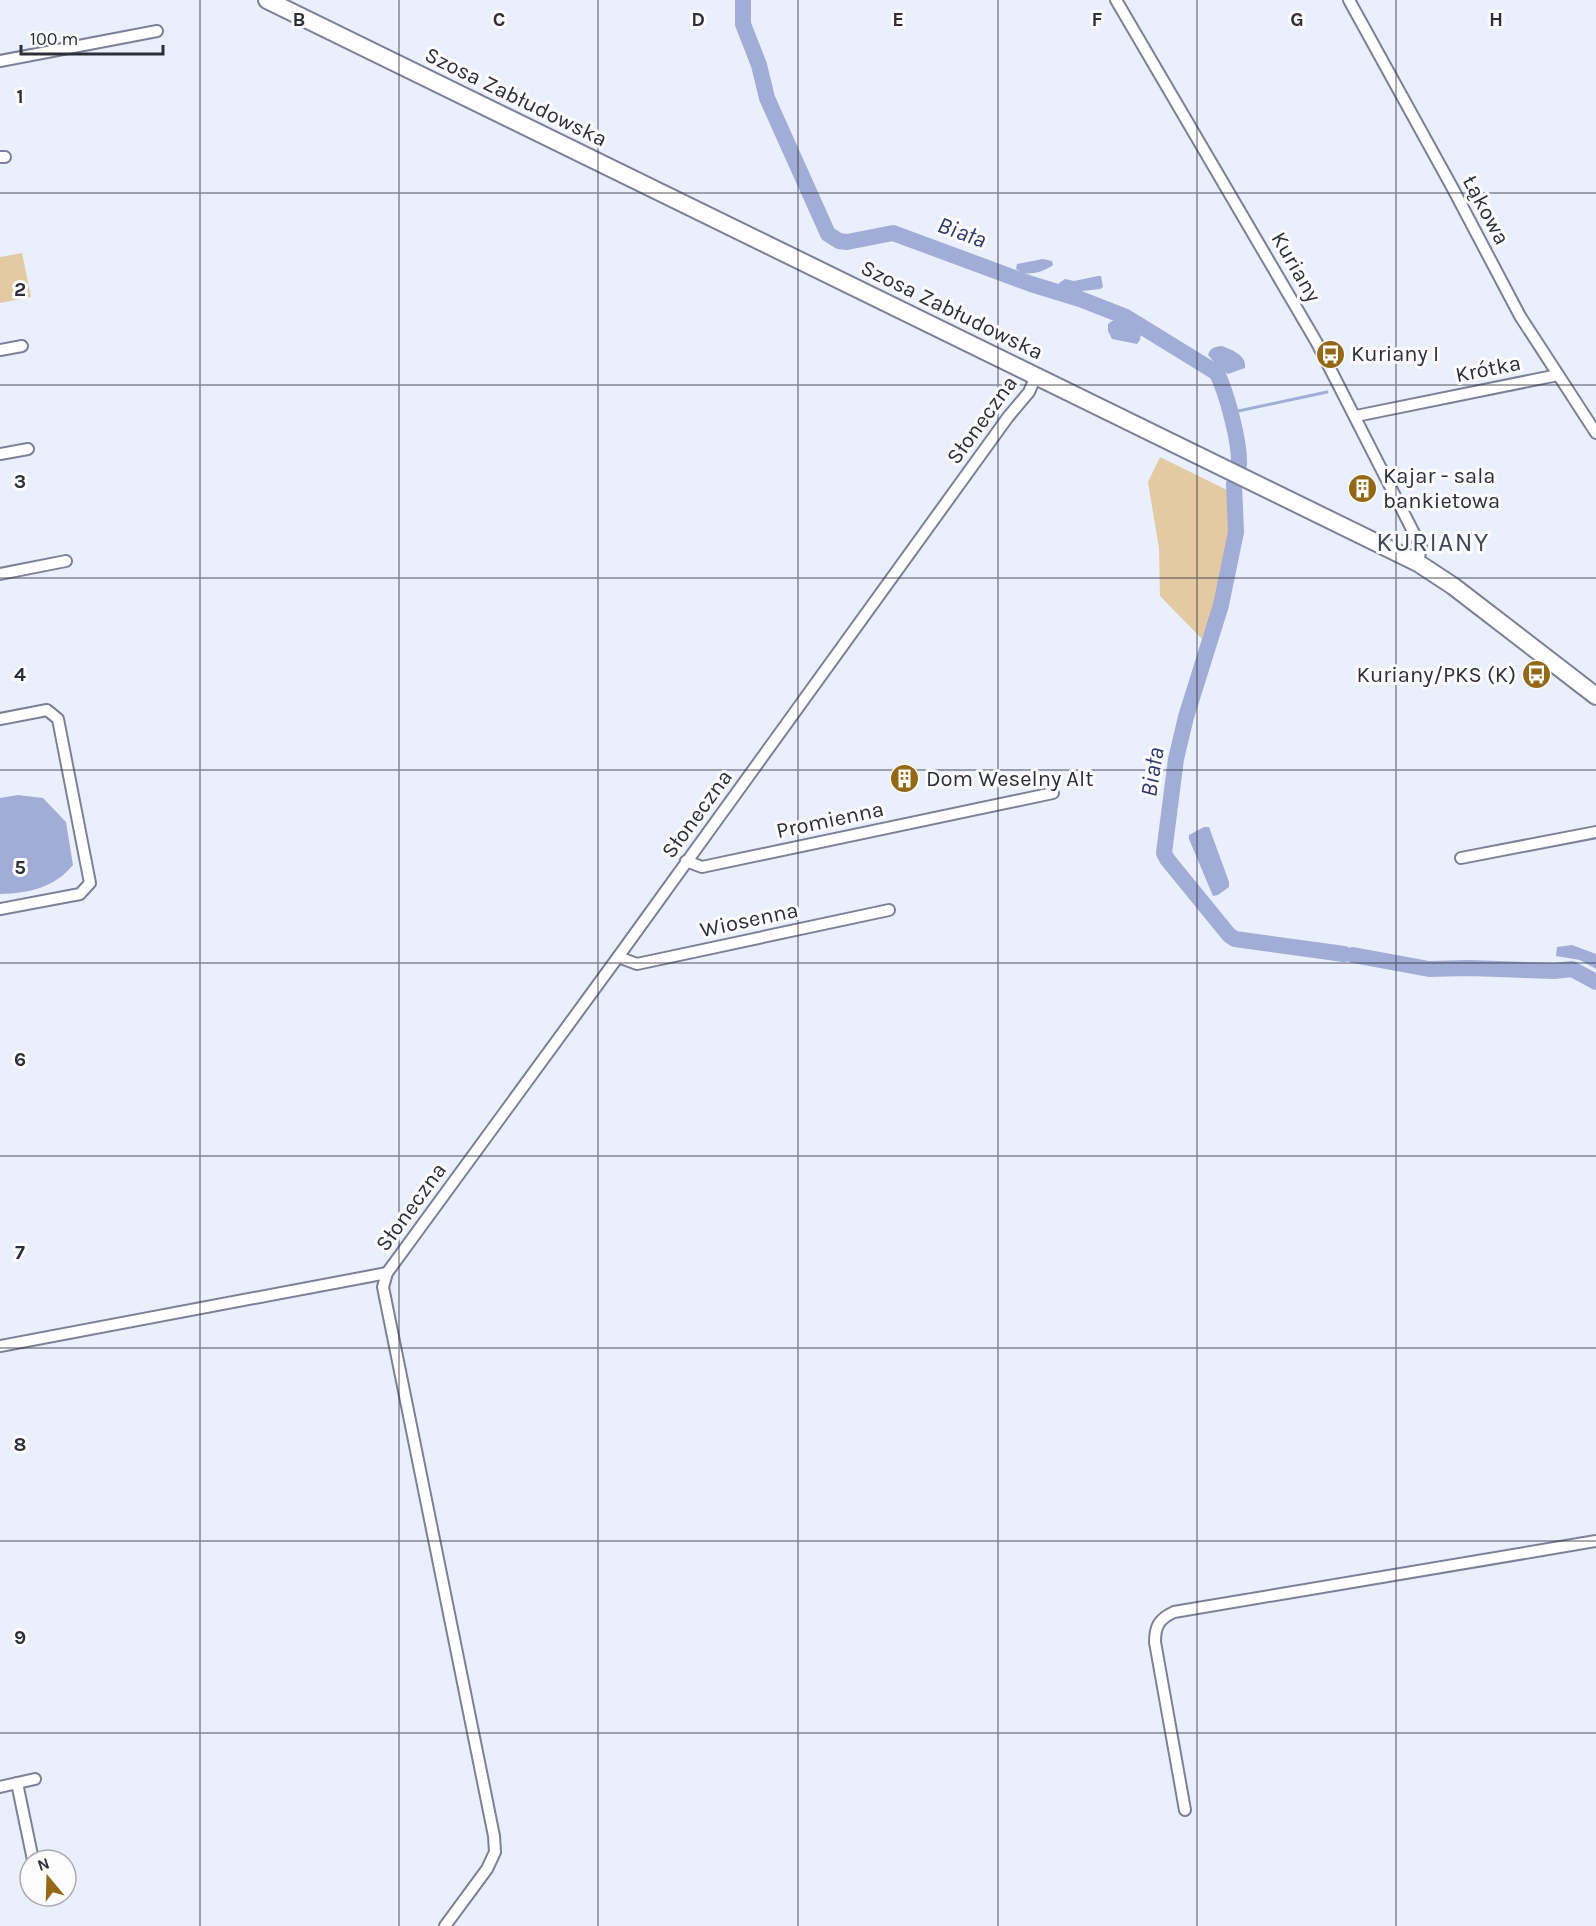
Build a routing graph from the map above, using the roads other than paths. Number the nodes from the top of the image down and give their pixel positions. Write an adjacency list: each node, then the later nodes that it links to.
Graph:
1 (267, 0): 9 (highway, Szosa Zabłudowska)
2 (1116, 0): 10 (street, Kuriany)
3 (1349, 0): 8 (street, Łąkowa)
4 (156, 31): 5 (street)
5 (0, 61)
6 (22, 346): 7 (street)
7 (0, 350)
8 (1558, 375): 10 (street, Krótka); 11 (street, Łąkowa)
9 (1036, 376): 15 (highway, Szosa Zabłudowska); 22 (street, Słoneczna)
10 (1356, 416): 15 (street, Kuriany)
11 (1596, 433)
12 (28, 449): 13 (street)
13 (0, 454)
14 (66, 561): 16 (street)
15 (1418, 563): 17 (highway, Szosa Zabłudowska)
16 (0, 574)
17 (1594, 692)
18 (0, 719): 23 (street)
19 (1053, 793): 22 (street, Promienna)
20 (1596, 832): 21 (street)
21 (1461, 858)
22 (686, 861): 25 (street, Słoneczna)
23 (0, 909)
24 (889, 910): 25 (street, Wiosenna)
25 (618, 957): 26 (street, Słoneczna)
26 (387, 1273): 27 (street); 34 (street)
27 (0, 1346)
28 (1596, 1541): 32 (street)
29 (35, 1779): 30 (street)
30 (17, 1783): 31 (street); 33 (street)
31 (0, 1787)
32 (1185, 1810)
33 (31, 1848)
34 (445, 1926)

